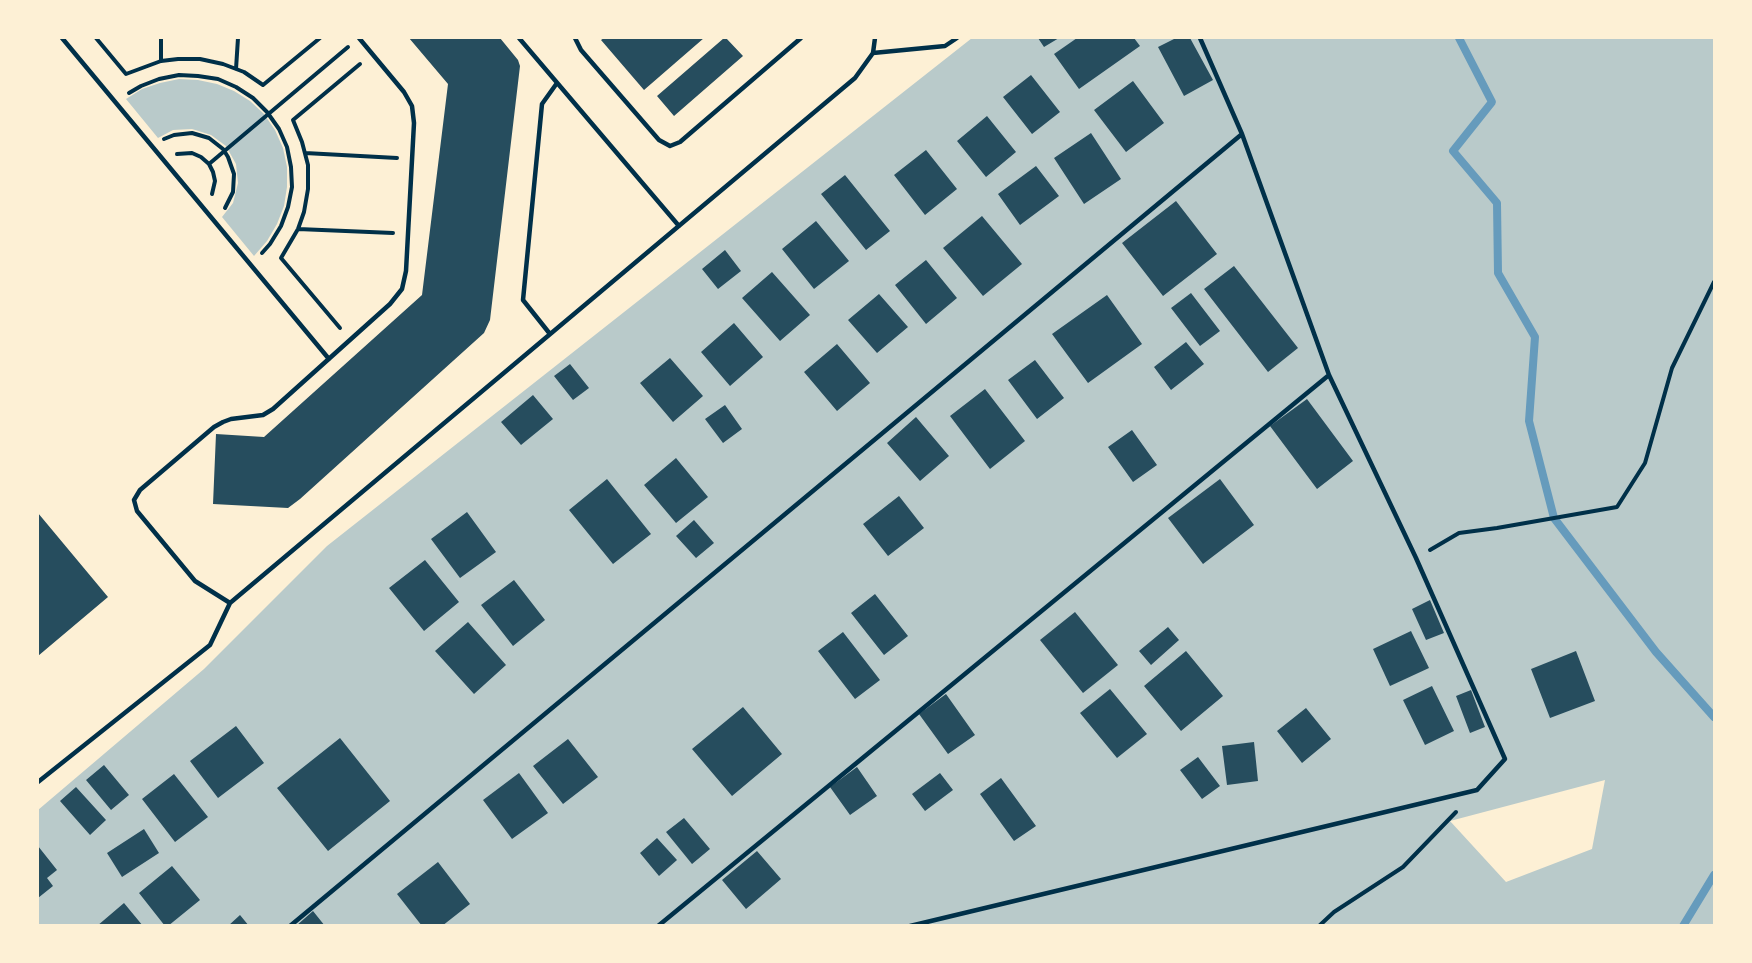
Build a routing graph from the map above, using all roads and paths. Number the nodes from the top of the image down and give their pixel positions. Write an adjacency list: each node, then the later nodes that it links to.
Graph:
1 (63, 38): 18 (lane)
2 (96, 38): 15 (path)
3 (161, 38): 15 (path)
4 (237, 38): 16 (path)
5 (320, 38): 16 (path)
6 (359, 38): 14 (lane); 19 (path)
7 (519, 38): 17 (lane)
8 (575, 38): 9 (lane)
9 (801, 38)
10 (875, 38): 13 (lane)
11 (957, 38): 13 (lane)
12 (1200, 38): 20 (lane)
13 (873, 53): 29 (lane)
14 (373, 54): 23 (path); 24 (lane)
15 (161, 62): 16 (path)
16 (236, 69)
17 (557, 83): 29 (lane); 34 (lane)
18 (115, 101): 19 (path); 21 (lane)
19 (268, 114): 22 (path); 32 (path)
20 (1242, 134): 37 (lane); 42 (lane)
21 (153, 146): 22 (path); 25 (lane)
22 (224, 151): 26 (path); 28 (path)
23 (305, 153): 24 (path); 30 (path)
24 (412, 159): 31 (lane)
25 (164, 160): 26 (path); 27 (lane)
26 (209, 164): 27 (path)
27 (203, 207): 28 (lane)
28 (214, 220): 32 (lane)
29 (679, 226): 34 (lane)
30 (298, 229): 31 (path); 35 (path)
31 (408, 234): 35 (lane)
32 (251, 264): 36 (lane)
33 (1714, 282): 38 (path)
34 (550, 334): 39 (lane)
35 (351, 340): 36 (lane)
36 (329, 358): 39 (lane)
37 (1329, 375): 38 (lane); 43 (lane)
38 (1416, 558): 41 (lane)
39 (230, 603): 40 (lane)
40 (38, 782)
41 (1477, 790): 44 (lane); 45 (path)
42 (290, 926)
43 (658, 926)
44 (910, 926)
45 (1319, 926)

